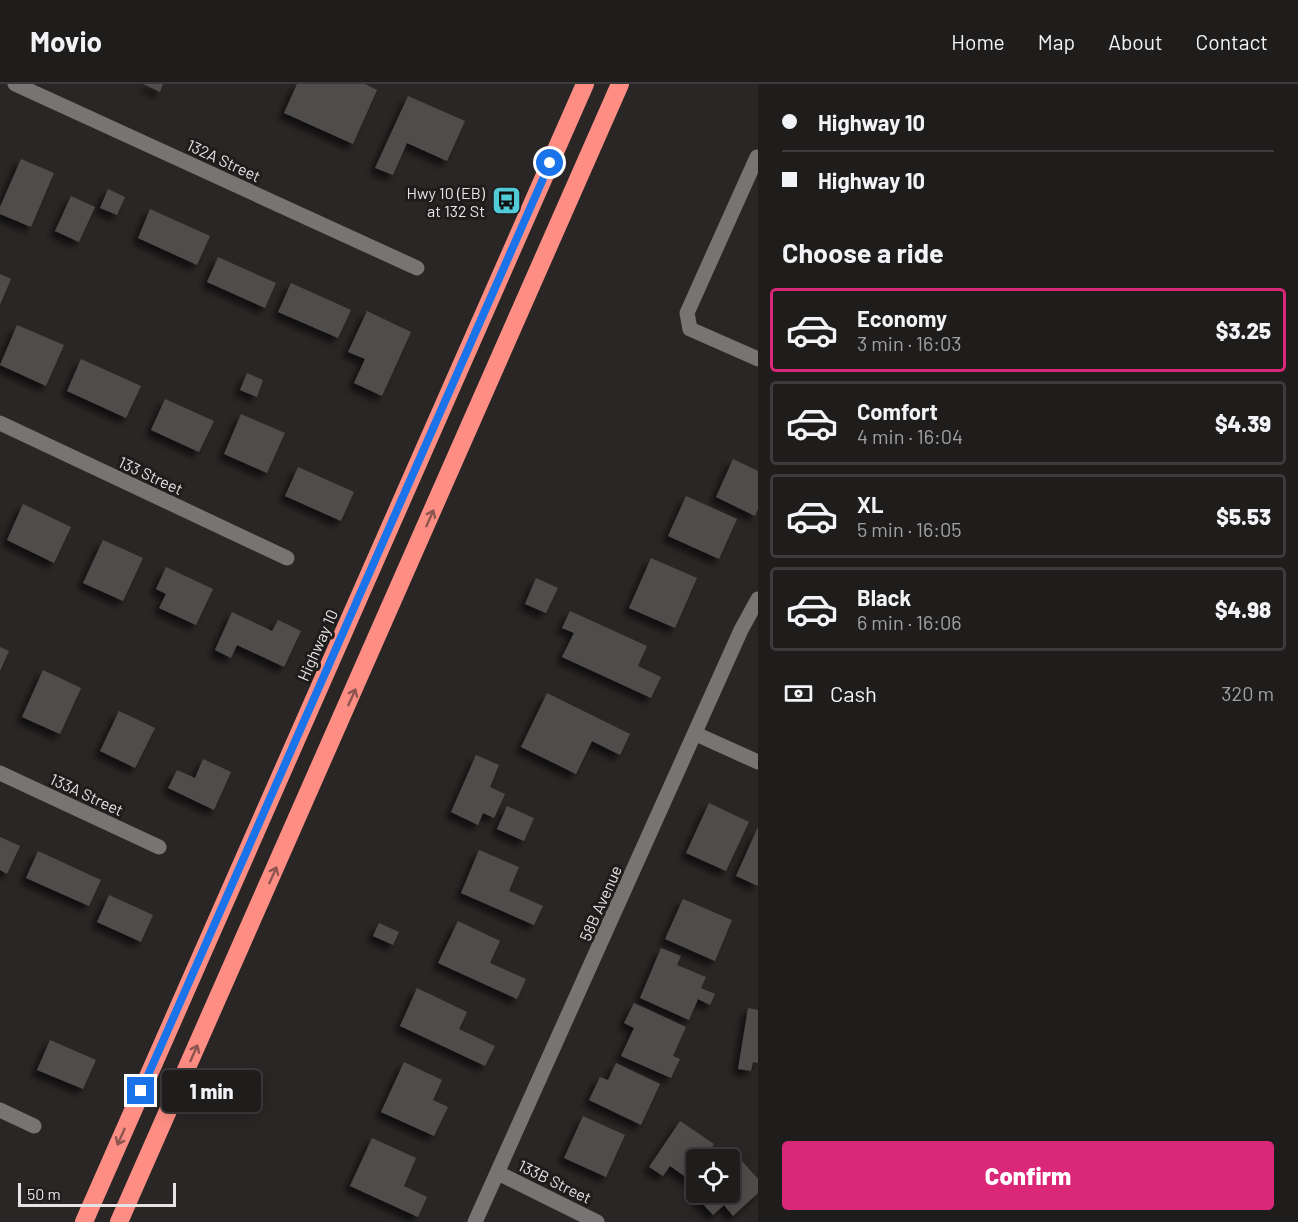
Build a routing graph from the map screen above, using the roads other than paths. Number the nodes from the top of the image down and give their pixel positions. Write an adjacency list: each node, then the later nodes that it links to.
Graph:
1 (15, 84): 6 (street, 132A Street)
2 (585, 84): 18 (highway, Highway 10, one-way to 18)
3 (620, 84): 19 (highway, one-way to 3)
4 (757, 157): 5 (street)
5 (752, 184): 7 (street)
6 (417, 268)
7 (758, 359)
8 (0, 423): 9 (street, 133 Street)
9 (287, 558)
10 (758, 599): 11 (street, 58B Avenue)
11 (696, 734): 12 (street); 17 (street, 58B Avenue)
12 (758, 762)
13 (0, 773): 14 (street, 133A Street)
14 (159, 847)
15 (0, 1110): 16 (street)
16 (34, 1126)
17 (498, 1173): 20 (street, 58B Avenue); 21 (street, 133B Street)
18 (84, 1222)
19 (119, 1222)
20 (475, 1222)
21 (597, 1222)

